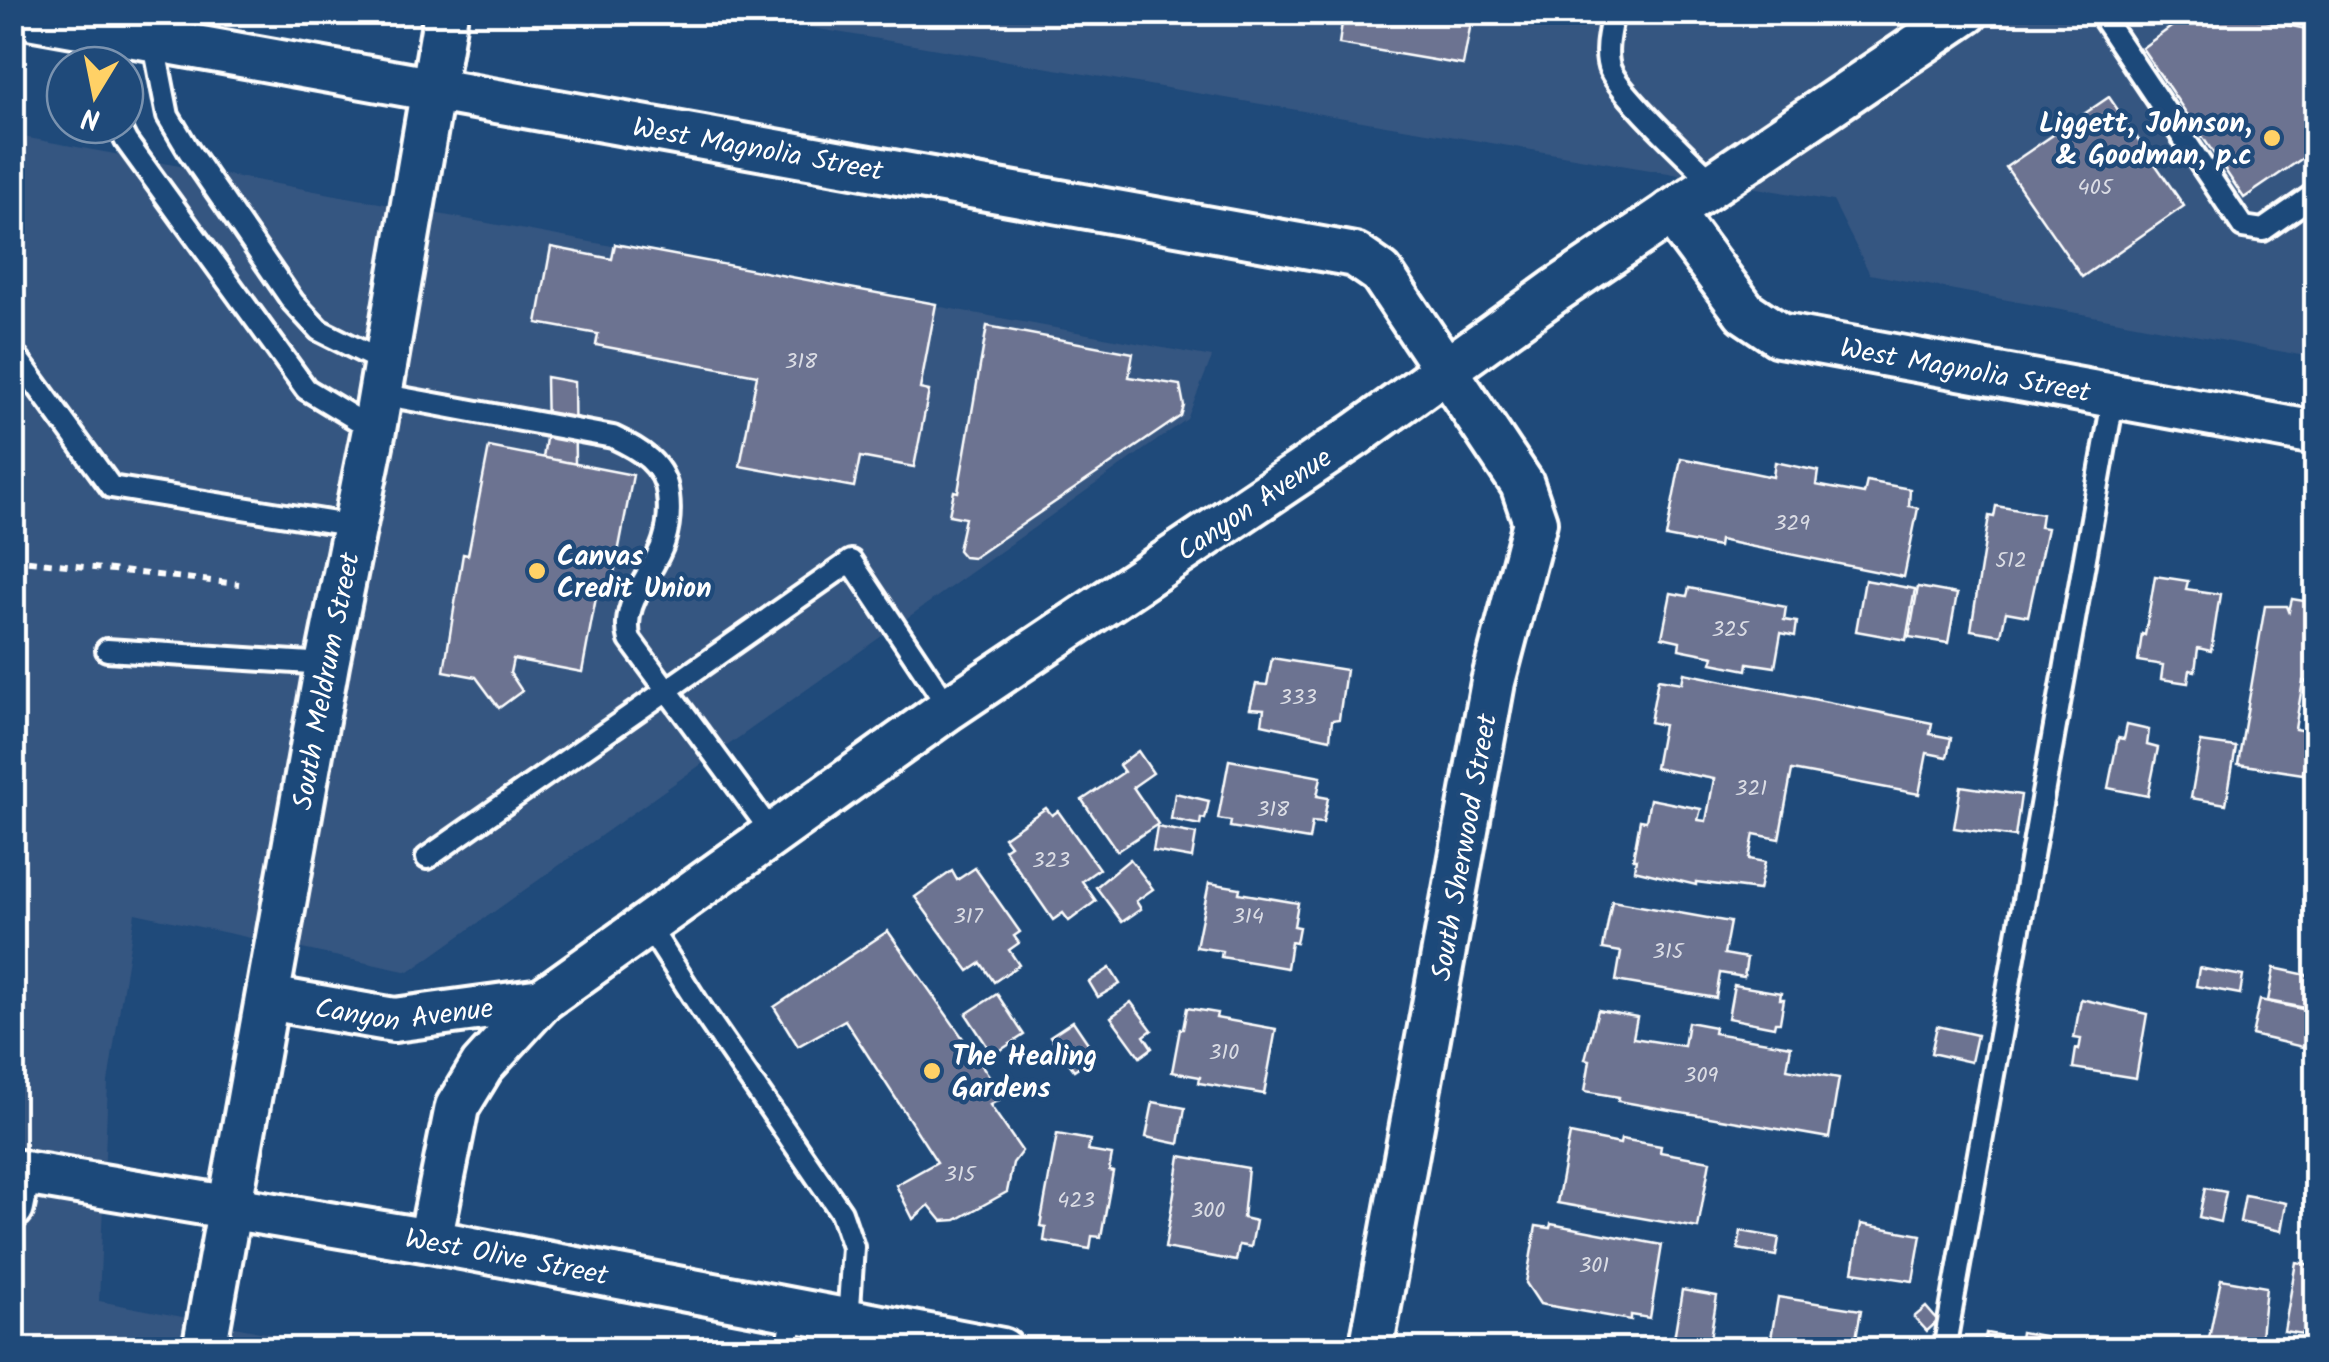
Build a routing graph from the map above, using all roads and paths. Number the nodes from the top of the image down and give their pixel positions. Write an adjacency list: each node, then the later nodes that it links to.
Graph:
1 (446, 12): 9 (street, South Meldrum Street)
2 (1613, 12): 11 (lane)
3 (1967, 12): 11 (street, Canyon Avenue)
4 (2099, 12): 12 (lane)
5 (12, 14): 7 (street, West Magnolia Street)
6 (153, 40): 8 (street, West Magnolia Street); 9 (street, West Magnolia Street); 17 (lane)
7 (96, 45)
8 (116, 45)
9 (432, 90): 15 (street, West Magnolia Street); 17 (street, South Meldrum Street)
10 (129, 145): 17 (lane)
11 (1714, 183): 13 (street, Canyon Avenue)
12 (2316, 193)
13 (1672, 212): 15 (street, Canyon Avenue); 16 (street, West Magnolia Street)
14 (12, 352): 19 (lane)
15 (1447, 370): 25 (street, Canyon Avenue); 38 (street, South Sherwood Street)
16 (2114, 394): 18 (street, West Magnolia Street); 39 (lane)
17 (380, 395): 19 (street, South Meldrum Street); 24 (lane)
18 (2316, 432)
19 (355, 526): 23 (street, South Meldrum Street)
20 (12, 559): 21 (path)
21 (238, 584)
22 (107, 650): 23 (lane)
23 (327, 664): 29 (street, South Meldrum Street)
24 (668, 690): 25 (lane); 26 (lane); 27 (lane)
25 (949, 708): 26 (street, Canyon Avenue)
26 (774, 834): 28 (street, Canyon Avenue)
27 (427, 858)
28 (648, 924): 30 (street, Canyon Avenue); 34 (lane)
29 (268, 998): 30 (street, Canyon Avenue); 32 (street, South Meldrum Street)
30 (542, 1000): 33 (street, Canyon Avenue)
31 (15, 1183): 32 (street, West Olive Street)
32 (231, 1209): 33 (street, West Olive Street); 36 (street, South Meldrum Street)
33 (430, 1241): 35 (street, West Olive Street)
34 (848, 1322): 35 (street, West Olive Street); 37 (street, West Olive Street)
35 (791, 1330)
36 (204, 1350)
37 (1002, 1350)
38 (1371, 1350)
39 (1944, 1350)

